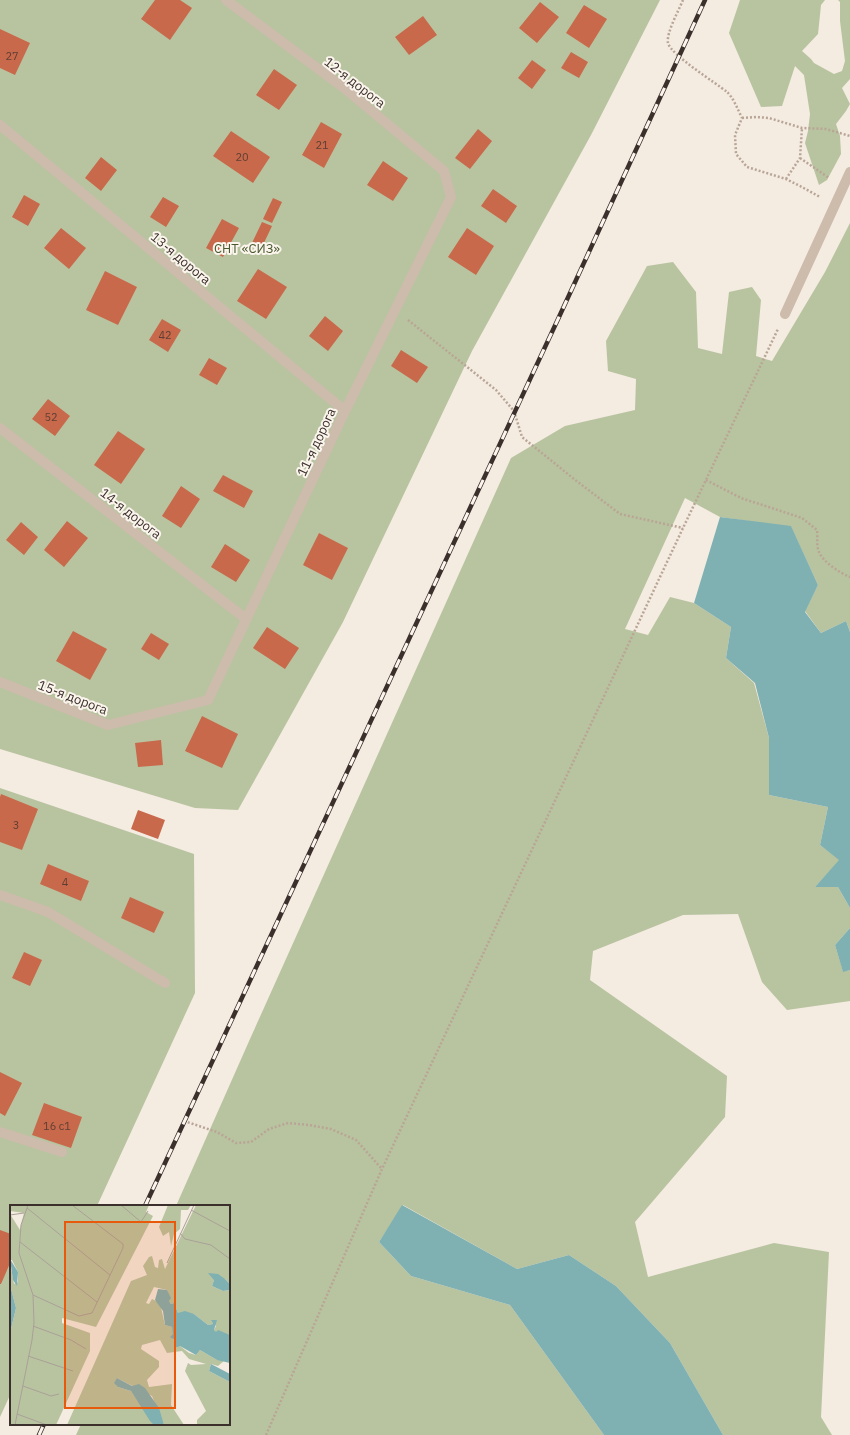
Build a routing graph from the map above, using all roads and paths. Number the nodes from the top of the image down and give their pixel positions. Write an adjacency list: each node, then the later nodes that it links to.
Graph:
1 (226, 0): 11 (street, 12-я дорога)
2 (683, 0): 3 (path)
3 (742, 118): 5 (path); 9 (path)
4 (0, 125): 15 (street, 13-я дорога)
5 (802, 128): 6 (path); 7 (path)
6 (850, 136)
7 (800, 158): 9 (path); 10 (path)
8 (850, 172): 10 (street)
9 (786, 180): 12 (path)
10 (843, 187): 12 (street)
11 (451, 197): 13 (street, 11-я дорога)
12 (834, 206): 14 (street)
13 (395, 310): 15 (street, 11-я дорога); 18 (path)
14 (785, 314): 17 (path)
15 (345, 411): 20 (street, 11-я дорога)
16 (0, 428): 20 (street, 14-я дорога)
17 (706, 480): 18 (path); 19 (path)
18 (683, 528): 28 (path)
19 (850, 578)
20 (246, 619): 22 (street, 11-я дорога)
21 (0, 682): 22 (street, 15-я дорога)
22 (208, 700)
23 (0, 895): 24 (street)
24 (165, 983)
25 (184, 1121): 28 (path)
26 (0, 1132): 27 (street)
27 (62, 1152)
28 (382, 1168): 29 (path)
29 (266, 1435)

